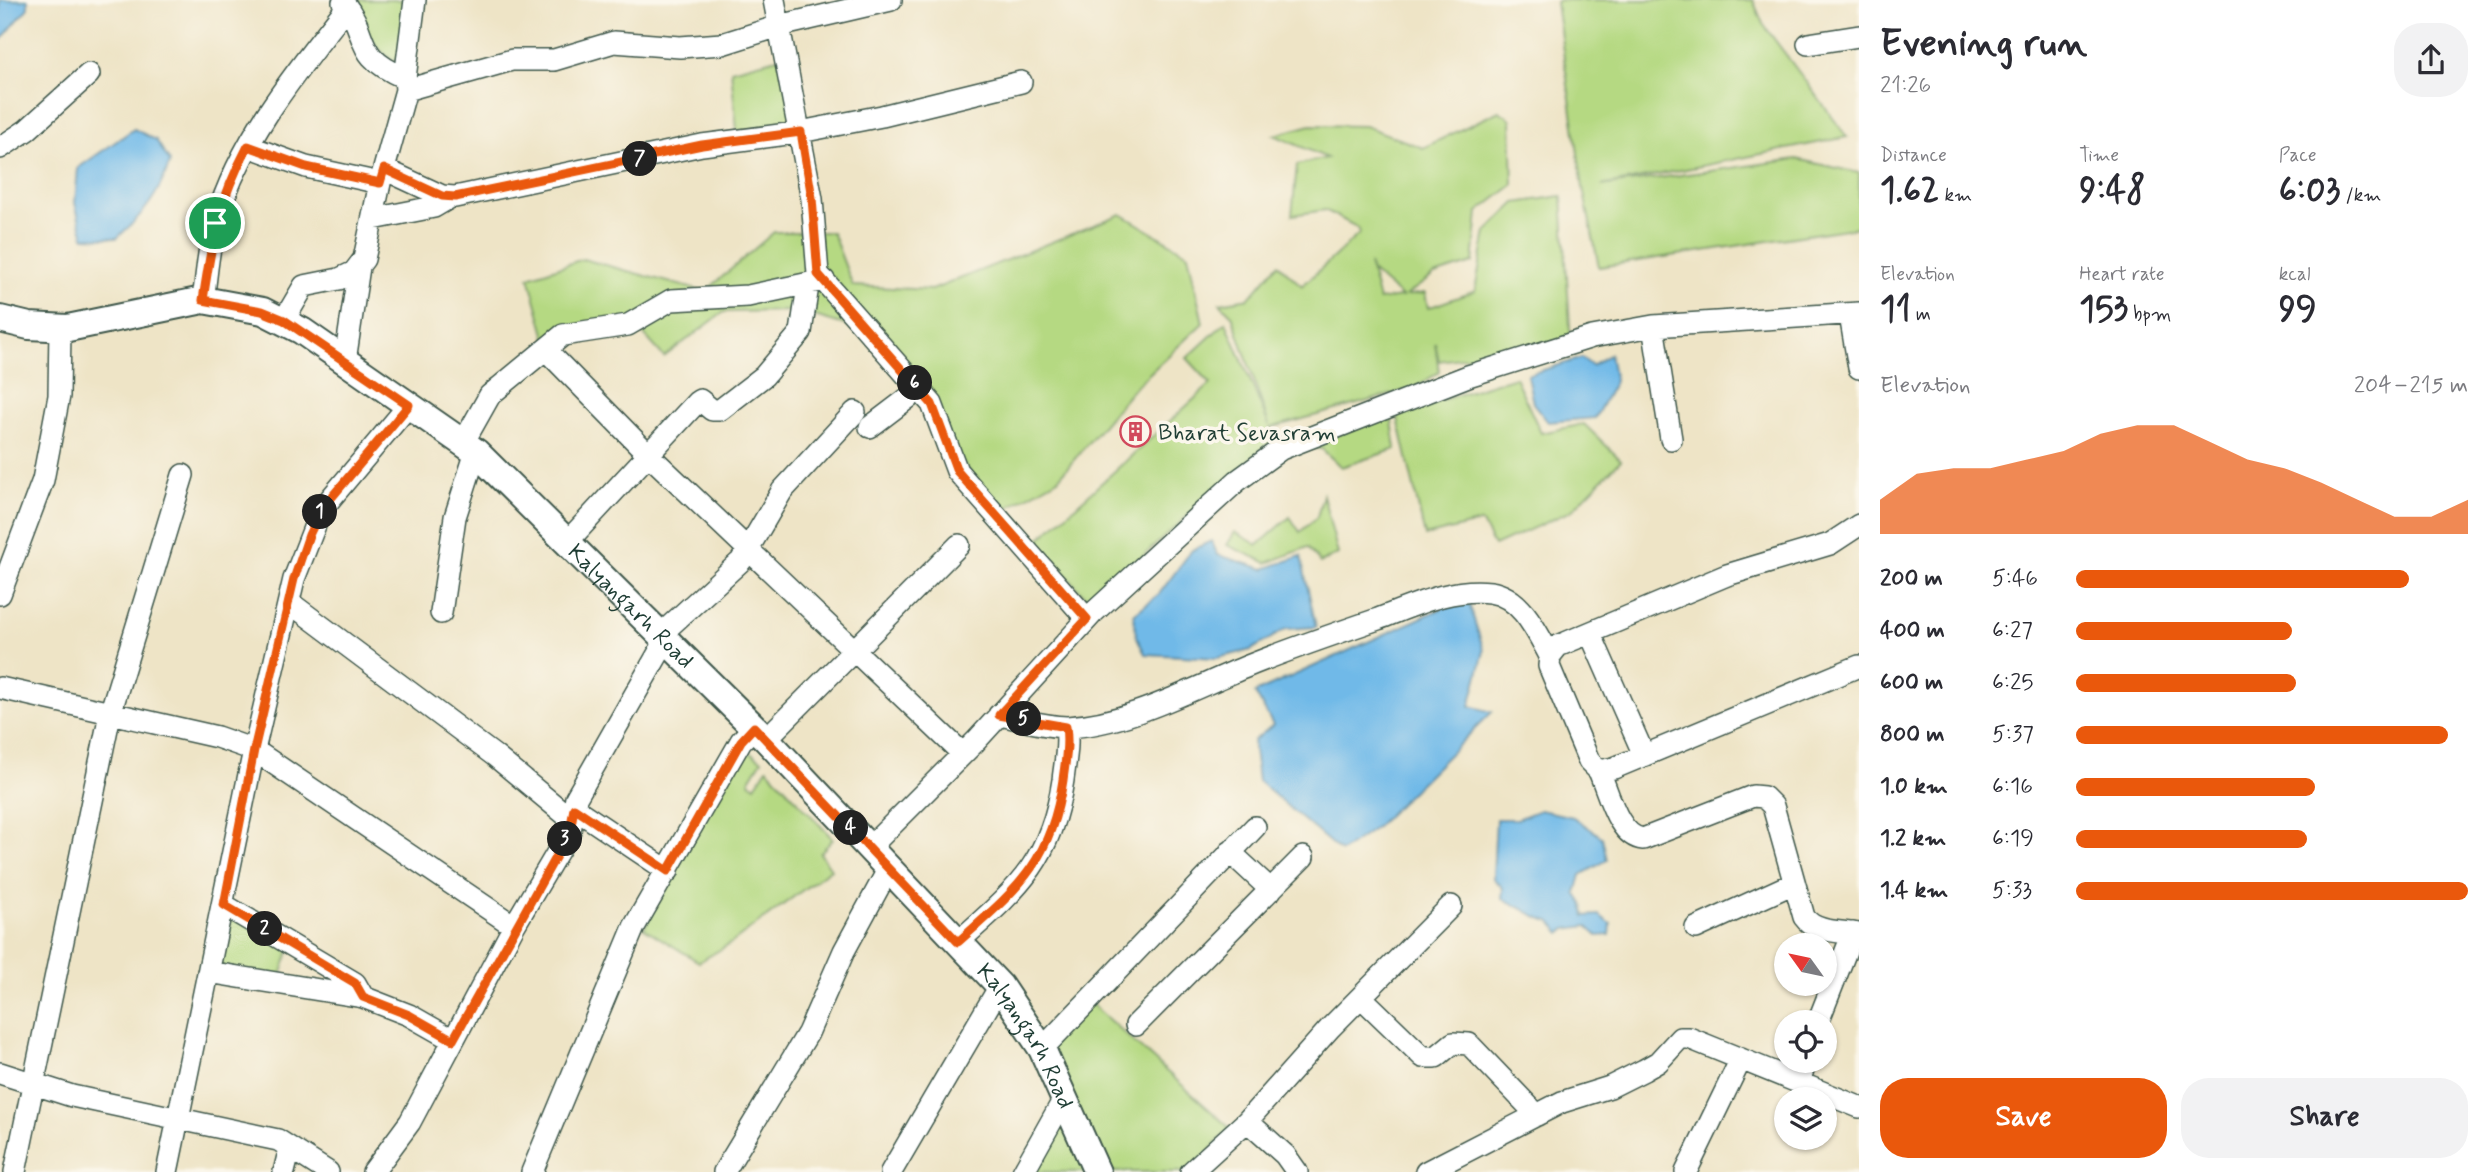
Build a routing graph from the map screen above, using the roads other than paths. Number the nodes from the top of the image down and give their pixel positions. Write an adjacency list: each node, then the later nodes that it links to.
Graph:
1 (415, 0): 10 (street)
2 (774, 0): 5 (street)
3 (891, 0): 5 (street)
4 (344, 2): 10 (street); 12 (street)
5 (779, 26): 10 (street); 11 (street)
6 (1859, 36): 7 (street)
7 (1808, 44)
8 (89, 74): 13 (street)
9 (1021, 82): 11 (street)
10 (405, 84): 14 (street)
11 (801, 132): 15 (street); 18 (street)
12 (248, 146): 14 (street); 19 (street)
13 (0, 148)
14 (382, 176): 15 (street); 16 (street)
15 (451, 197): 16 (street)
16 (373, 219): 17 (street)
17 (359, 267): 22 (street); 26 (street)
18 (816, 283): 25 (street); 28 (street); 32 (street)
19 (203, 300): 22 (main road, Kalyangarh Road); 24 (main road, Kalyangarh Road)
20 (1855, 314): 23 (street); 27 (street)
21 (0, 319): 24 (main road, Kalyangarh Road)
22 (284, 320): 26 (main road, Kalyangarh Road)
23 (1653, 326): 30 (street); 41 (street)
24 (60, 328): 38 (street)
25 (546, 350): 31 (street); 32 (street)
26 (345, 361): 29 (main road, Kalyangarh Road)
27 (1859, 368)
28 (920, 389): 37 (street); 41 (street)
29 (409, 405): 31 (main road, Kalyangarh Road); 39 (street)
30 (1671, 439)
31 (469, 448): 35 (main road, Kalyangarh Road); 40 (street)
32 (649, 455): 35 (street); 37 (street)
33 (183, 475): 48 (street)
34 (1859, 525): 42 (street)
35 (567, 542): 43 (main road, Kalyangarh Road)
36 (959, 545): 44 (street)
37 (749, 549): 43 (street); 44 (street)
38 (0, 594)
39 (289, 602): 52 (street); 56 (street)
40 (442, 613)
41 (1087, 619): 49 (street)
42 (1590, 632): 45 (street); 54 (street)
43 (663, 638): 51 (main road, Kalyangarh Road); 56 (street)
44 (855, 648): 51 (street); 53 (street)
45 (1550, 656): 50 (street); 55 (street)
46 (1859, 666): 54 (street)
47 (0, 688): 48 (street)
48 (110, 714): 52 (street); 83 (street)
49 (999, 715): 50 (street); 53 (street)
50 (1066, 727): 70 (street)
51 (760, 733): 58 (main road, Kalyangarh Road); 62 (street)
52 (254, 750): 65 (street); 67 (street)
53 (963, 754): 58 (street)
54 (1644, 755): 55 (street)
55 (1599, 771): 63 (street)
56 (573, 814): 62 (street); 67 (street)
57 (1255, 827): 59 (street)
58 (870, 847): 61 (main road, Kalyangarh Road)
59 (1230, 852): 64 (street); 78 (street)
60 (1303, 857): 64 (street)
61 (888, 870): 70 (main road, Kalyangarh Road); 96 (street)
62 (668, 871): 95 (street)
63 (1794, 883): 68 (street); 69 (street)
64 (1271, 890): 76 (street)
65 (224, 905): 71 (street); 73 (street)
66 (1451, 906): 74 (street)
67 (514, 926): 77 (street)
68 (1696, 928)
69 (1856, 933): 75 (street)
70 (958, 942): 72 (main road, Kalyangarh Road)
71 (208, 972): 73 (street); 87 (street)
72 (1000, 986): 78 (main road, Kalyangarh Road); 97 (street)
73 (363, 997): 77 (street)
74 (1361, 997): 86 (street); 88 (street)
75 (1823, 1010)
76 (1136, 1025)
77 (453, 1040): 94 (street)
78 (1042, 1049): 84 (main road, Kalyangarh Road)
79 (1741, 1059): 82 (street); 86 (street); 103 (street)
80 (0, 1073): 83 (street)
81 (1802, 1073): 82 (street)
82 (1799, 1083): 85 (street)
83 (35, 1084): 87 (street); 90 (street)
84 (1065, 1097): 98 (street); 99 (main road, Kalyangarh Road)
85 (1859, 1107)
86 (1537, 1115): 102 (street)
87 (179, 1120): 89 (street); 91 (street)
88 (1247, 1121): 100 (street); 101 (street)
89 (290, 1148): 92 (street); 93 (street)
90 (15, 1172)
91 (167, 1172)
92 (285, 1172)
93 (328, 1172)
94 (373, 1172)
95 (532, 1172)
96 (724, 1172)
97 (891, 1172)
98 (1023, 1172)
99 (1097, 1172)
100 (1191, 1172)
101 (1297, 1172)
102 (1426, 1172)
103 (1686, 1172)

